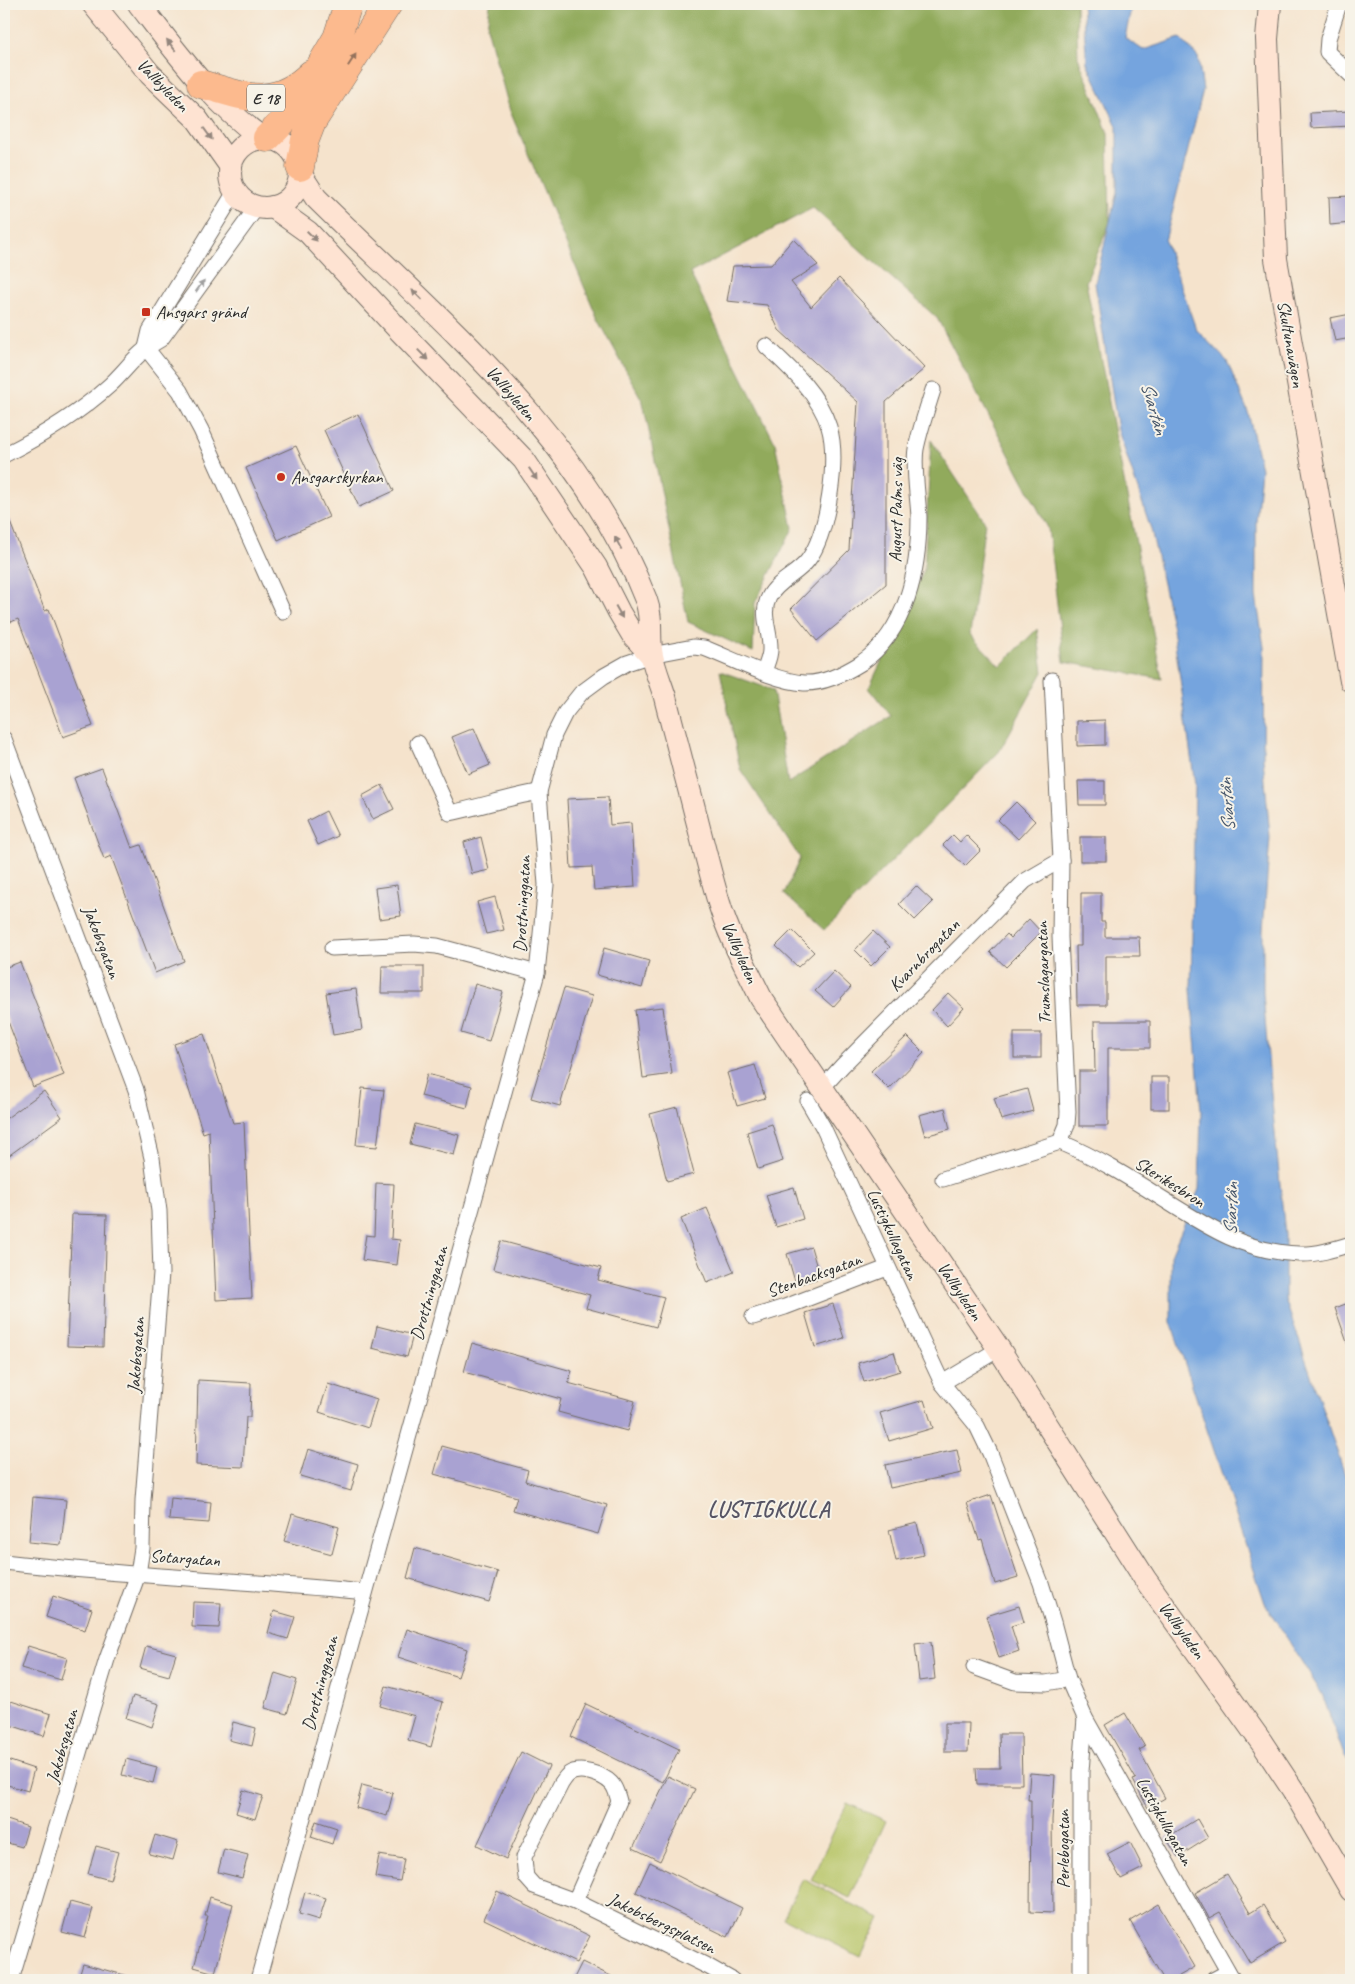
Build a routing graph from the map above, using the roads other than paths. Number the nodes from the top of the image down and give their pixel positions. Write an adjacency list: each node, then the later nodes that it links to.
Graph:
1 (92, 4): 11 (main road, Vallbyleden, one-way to 11)
2 (139, 4): 9 (main road, Vallbyleden / E 18, one-way to 2)
3 (348, 4): 7 (highway, E 18)
4 (388, 4): 12 (highway, one-way to 4)
5 (1270, 4): 23 (main road, Skultunavägen)
6 (1339, 4): 8 (street)
7 (322, 65): 9 (highway, E 18); 10 (highway, E 18)
8 (1351, 75)
9 (201, 84): 10 (main road, Vallbyleden / E 18)
10 (264, 138): 11 (main road); 12 (main road)
11 (231, 167): 13 (main road)
12 (301, 171): 14 (main road); 20 (main road, Vallbyleden, one-way to 12)
13 (236, 192): 14 (main road); 16 (street)
14 (265, 207): 16 (street, one-way to 14); 20 (main road, Vallbyleden, one-way to 20)
15 (766, 346): 21 (street)
16 (146, 348): 18 (street); 19 (street)
17 (933, 390): 21 (street, August Palms väg)
18 (4, 455)
19 (283, 612)
20 (651, 655): 21 (street, August Palms väg); 26 (street, Drottninggatan); 30 (main road, Vallbyleden)
21 (764, 672)
22 (1052, 680): 27 (street, Trumslagargatan)
23 (1351, 681)
24 (4, 739): 39 (street, Jakobsgatan)
25 (418, 743): 26 (street)
26 (539, 792): 29 (street, Drottninggatan)
27 (1061, 860): 30 (street, Kvarnbrogatan); 31 (street, Trumslagargatan)
28 (332, 948): 29 (street)
29 (537, 973): 40 (street, Drottninggatan)
30 (816, 1094): 34 (street, Lustigkullagatan); 36 (main road, Vallbyleden)
31 (1060, 1142): 32 (street); 33 (street, Skerikesbron)
32 (943, 1179)
33 (1351, 1244)
34 (887, 1268): 35 (street, Stenbacksgatan); 37 (street, Lustigkullagatan)
35 (753, 1317)
36 (998, 1349): 37 (street); 44 (main road, Vallbyleden)
37 (942, 1383): 42 (street, Lustigkullagatan)
38 (4, 1562): 39 (street, Sotargatan)
39 (138, 1574): 40 (street, Sotargatan); 47 (street, Jakobsgatan)
40 (364, 1592): 48 (street, Drottninggatan)
41 (974, 1667): 42 (street)
42 (1068, 1679): 43 (street, Lustigkullagatan)
43 (1086, 1718): 46 (street, Lustigkullagatan); 50 (street, Perlebogatan)
44 (1351, 1890)
45 (575, 1901): 45 (street, Jakobsbergsplatsen); 49 (street, Jakobsbergsplatsen)
46 (1230, 1976): 51 (street)
47 (10, 1980)
48 (258, 1980)
49 (732, 1980)
50 (1081, 1980)
51 (1214, 1980)

